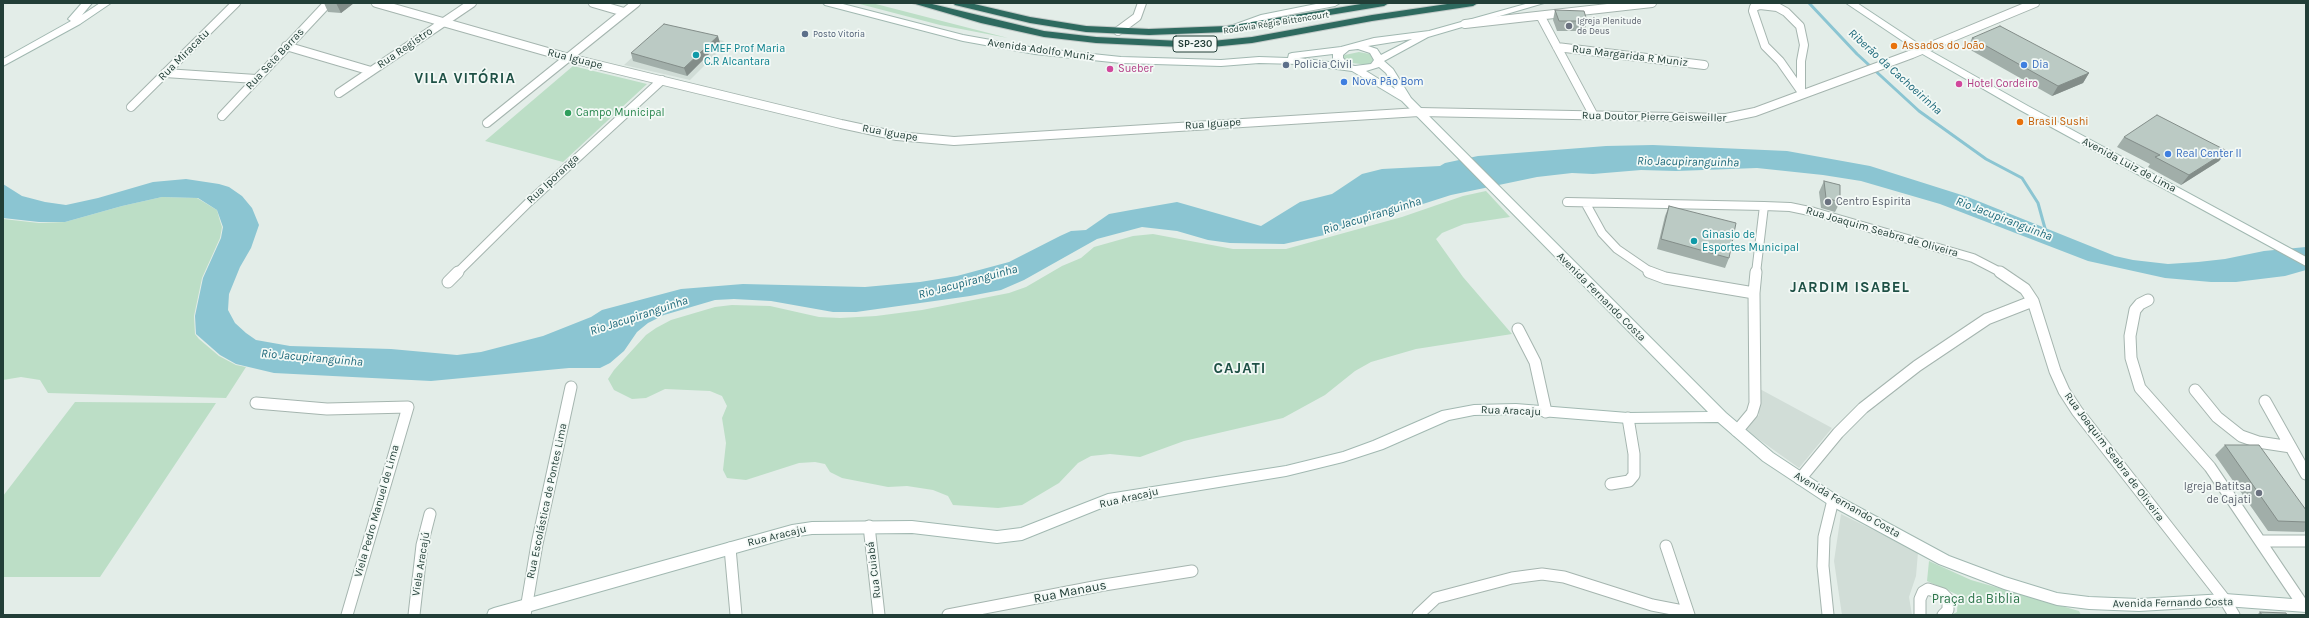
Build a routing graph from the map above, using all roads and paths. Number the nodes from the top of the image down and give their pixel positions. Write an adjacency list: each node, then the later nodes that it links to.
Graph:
1 (87, 3): 27 (street)
2 (106, 3): 27 (street)
3 (236, 3): 41 (street, Rua Miracatu)
4 (328, 3): 29 (street, Rua Sete Barras)
5 (376, 3): 23 (street, Rua Iguape)
6 (472, 3): 23 (street, Rua Registro)
7 (593, 3): 21 (street)
8 (636, 3): 21 (street)
9 (828, 3): 35 (street, Avenida Adolfo Muniz)
10 (917, 3): 15 (highway, Rodovia Régis Bittencourt / SP-230)
11 (958, 3): 26 (highway, Rodovia Régis Bittencourt / SP-230)
12 (1142, 3): 26 (street)
13 (1335, 3): 25 (street)
14 (1384, 3): 25 (highway, Rodovia Régis Bittencourt / SP-230)
15 (1473, 3)
16 (1539, 3): 24 (street)
17 (1652, 3): 20 (street)
18 (1851, 3): 33 (street, Avenida Luiz de Lima)
19 (2035, 3): 33 (street, Rua Doutor Pierre Geisweiller)
20 (1642, 4): 22 (street)
21 (624, 12): 34 (street)
22 (1541, 17): 24 (street); 31 (street)
23 (444, 22): 34 (street, Rua Iguape); 40 (street, Rua Registro)
24 (1465, 24): 28 (street)
25 (1227, 28): 26 (highway, Rodovia Régis Bittencourt / SP-230)
26 (1118, 31)
27 (59, 32): 37 (street)
28 (1430, 34): 30 (street); 36 (street)
29 (286, 46): 40 (street); 42 (street, Rua Sete Barras)
30 (1358, 46): 32 (street); 36 (street, Avenida Fernando Costa)
31 (1557, 47): 38 (street, Rua Margarida R Muniz); 50 (street)
32 (1341, 50): 35 (street); 39 (street)
33 (1922, 50): 44 (street, Rua Doutor Pierre Geisweiller); 55 (street, Avenida Luiz de Lima)
34 (569, 58): 43 (street, Rua Iguape); 51 (street)
35 (1260, 60): 39 (street, Avenida Fernando Costa)
36 (1379, 61): 39 (street); 46 (street, Avenida Fernando Costa)
37 (3, 63)
38 (1704, 65)
39 (1351, 68): 46 (street, Avenida Fernando Costa)
40 (371, 71): 45 (street, Rua Registro)
41 (165, 73): 42 (street); 47 (street, Rua Miracatu)
42 (256, 79): 49 (street, Rua Sete Barras)
43 (662, 80): 48 (street, Rua Iguape); 56 (street, Rua Iporanga)
44 (1801, 92): 44 (street); 50 (street, Rua Doutor Pierre Geisweiller)
45 (340, 93)
46 (1406, 100): 48 (street, Avenida Fernando Costa)
47 (131, 107)
48 (1419, 112): 50 (street, Rua Doutor Pierre Geisweiller); 66 (street, Avenida Fernando Costa)
49 (222, 116)
50 (1594, 116)
51 (487, 123)
52 (1567, 202): 53 (street, Rua Joaquim Seabra de Oliveira)
53 (1586, 204): 54 (street, Rua Joaquim Seabra de Oliveira); 57 (street)
54 (1764, 206): 57 (street); 59 (street, Rua Joaquim Seabra de Oliveira)
55 (2306, 262)
56 (448, 282)
57 (1754, 293): 68 (street)
58 (2148, 300): 77 (street)
59 (2033, 301): 71 (street); 81 (street, Rua Joaquim Seabra de Oliveira)
60 (1518, 329): 65 (street)
61 (571, 387): 84 (street, Rua Escolástica de Pontes Lima)
62 (2195, 390): 69 (street)
63 (2265, 401): 69 (street)
64 (256, 403): 87 (street, Viela Pedro Manuel de Lima)
65 (1546, 412): 67 (street, Rua Aracaju); 75 (street, Rua Aracaju)
66 (1720, 417): 67 (street, Rua Aracaju); 68 (street, Avenida Fernando Costa)
67 (1628, 418): 72 (street)
68 (1737, 431): 71 (street, Avenida Fernando Costa)
69 (2291, 447): 70 (street)
70 (2306, 474)
71 (1800, 479): 73 (street, Avenida Fernando Costa)
72 (1611, 484)
73 (1833, 500): 83 (street, Avenida Fernando Costa); 94 (street)
74 (430, 514): 88 (street, Viela Aracajú)
75 (868, 526): 79 (street, Rua Aracaju); 91 (street, Rua Cuiabá)
76 (2306, 541): 77 (street)
77 (2261, 542): 82 (street)
78 (1666, 546): 86 (street)
79 (730, 548): 84 (street, Rua Aracaju); 90 (street)
80 (1192, 571): 85 (street, Rua Manaus)
81 (2225, 600): 82 (street, Avenida Fernando Costa); 83 (street, Avenida Fernando Costa); 97 (street, Rua Joaquim Seabra de Oliveira)
82 (2304, 606)
83 (2090, 609)
84 (525, 610): 89 (street, Rua Aracaju)
85 (1007, 610): 92 (street, Rua Manaus)
86 (1688, 613): 93 (street)
87 (347, 615)
88 (414, 615)
89 (494, 615)
90 (736, 615)
91 (879, 615)
92 (948, 615)
93 (1418, 615)
94 (1828, 615)
95 (1920, 615): 96 (street)
96 (1943, 615)
97 (2234, 615)

